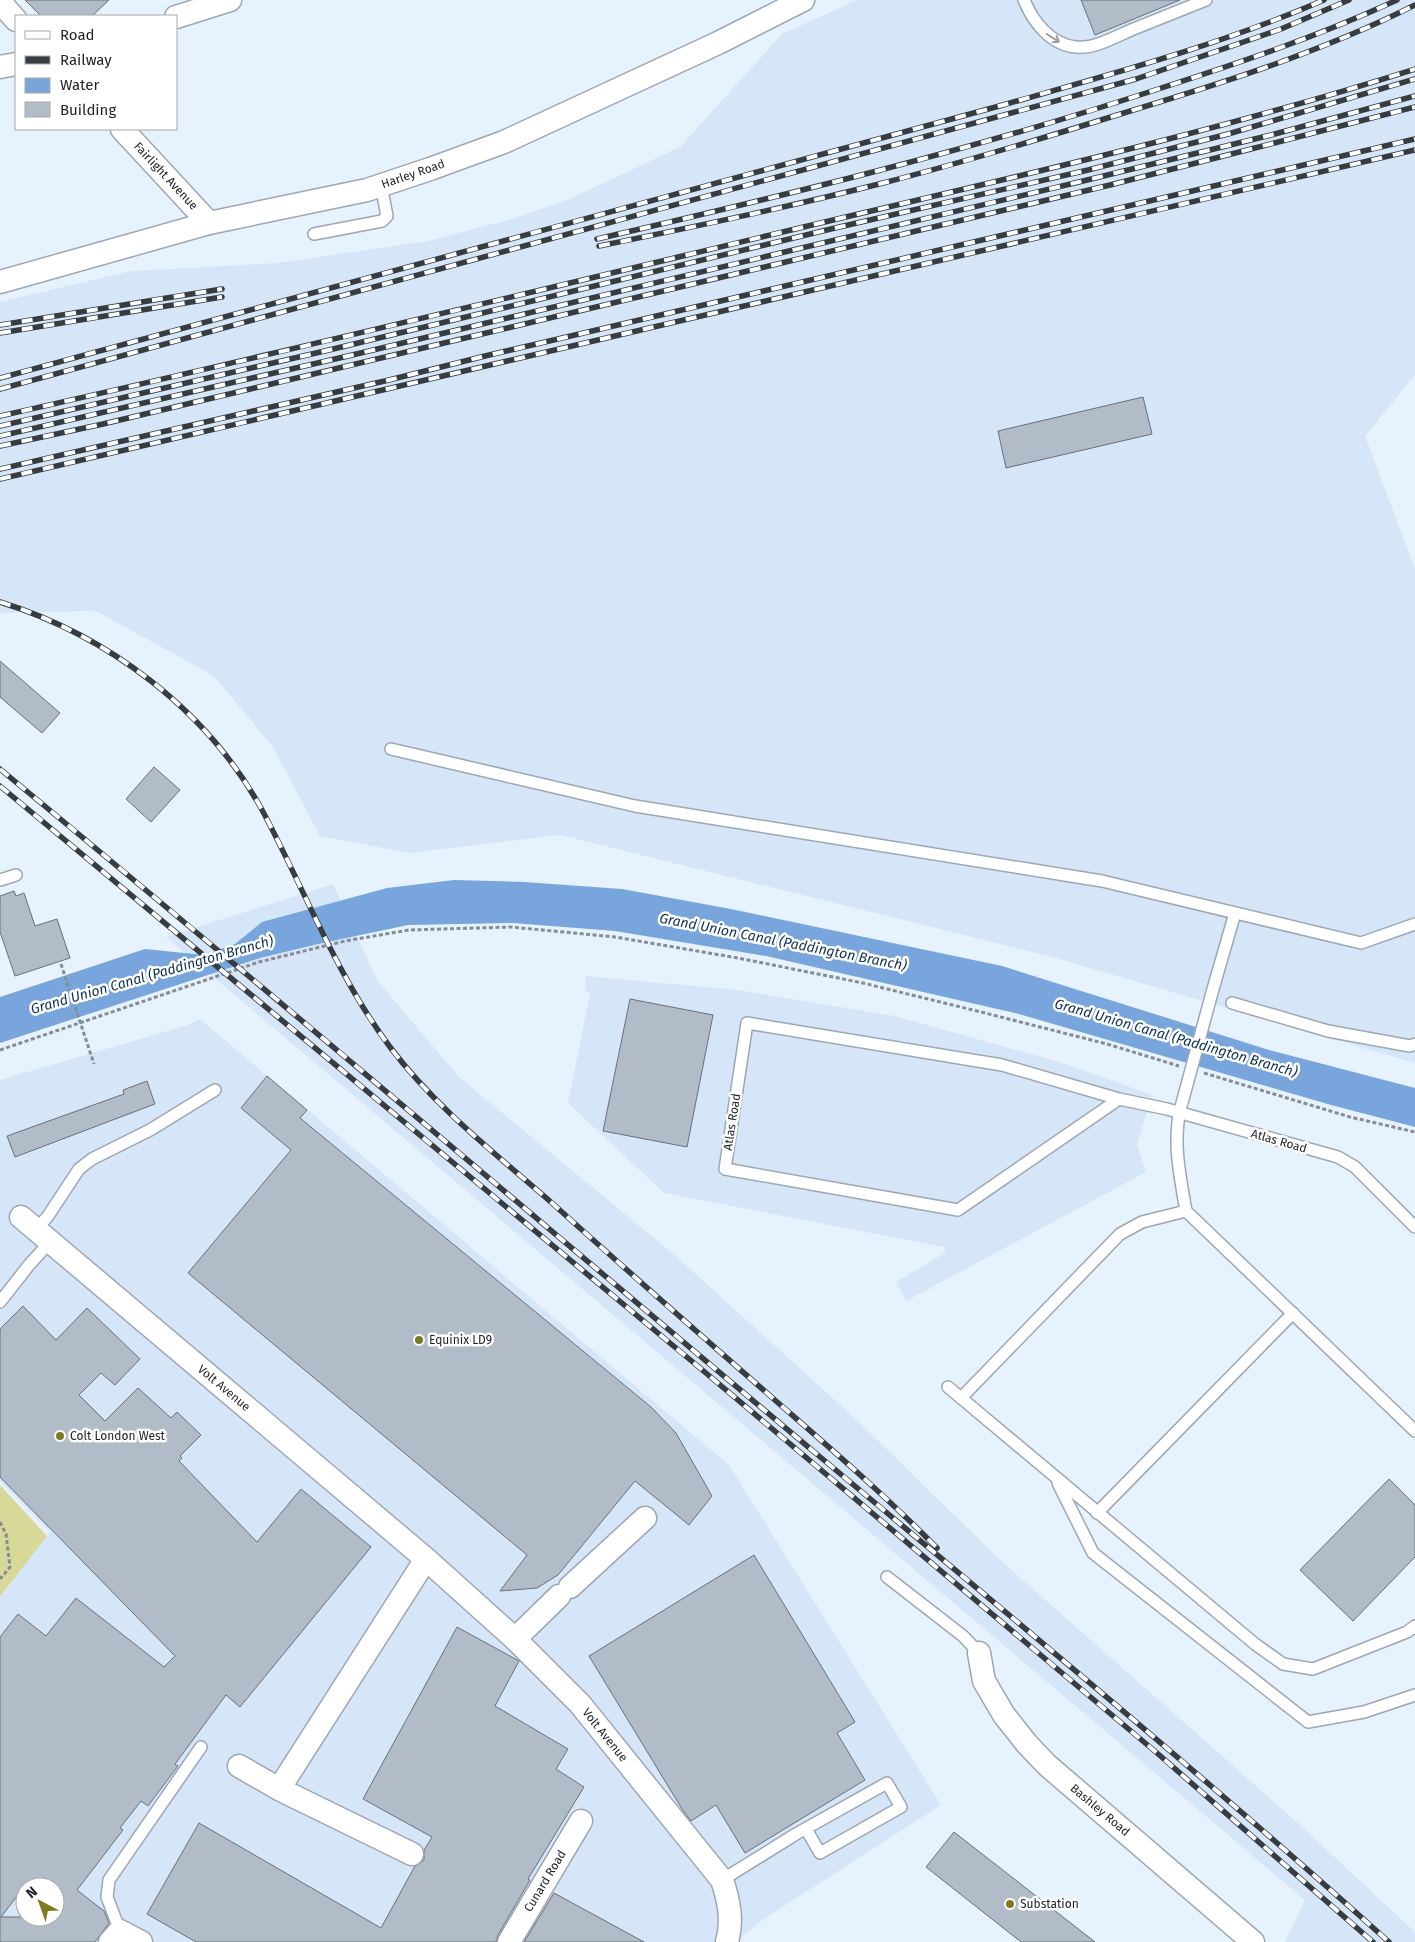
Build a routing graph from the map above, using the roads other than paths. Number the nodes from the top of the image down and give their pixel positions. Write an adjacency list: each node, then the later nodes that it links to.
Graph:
1 (230, 0): 6 (street)
2 (803, 0): 11 (street, Harley Road)
3 (1024, 0): 4 (lane, one-way to 4)
4 (1206, 0)
5 (0, 2): 7 (street)
6 (178, 16)
7 (15, 19)
8 (15, 64): 9 (street)
9 (0, 67)
10 (123, 130): 12 (street, Fairlight Avenue)
11 (382, 185): 12 (street, Harley Road); 13 (lane)
12 (209, 223): 14 (street, Harley Road)
13 (314, 234)
14 (0, 282)
15 (391, 749): 18 (lane)
16 (16, 875): 17 (lane)
17 (0, 880)
18 (1235, 913): 19 (lane); 24 (lane, bridge)
19 (1415, 924)
20 (1232, 1003): 21 (lane)
21 (1415, 1044)
22 (215, 1090): 27 (lane)
23 (1119, 1099): 23 (lane, Atlas Road); 24 (lane, Atlas Road)
24 (1180, 1108): 25 (lane); 26 (lane, Atlas Road)
25 (1186, 1211): 29 (lane); 31 (lane)
26 (1415, 1227)
27 (36, 1230): 28 (lane); 36 (street, Volt Avenue)
28 (0, 1302)
29 (1293, 1313): 32 (lane); 34 (lane)
30 (948, 1387): 31 (lane)
31 (961, 1398): 33 (lane)
32 (1415, 1431)
33 (1054, 1477): 34 (lane); 41 (lane)
34 (1097, 1513): 38 (lane)
35 (645, 1518): 39 (street)
36 (426, 1559): 39 (street, Volt Avenue); 44 (street)
37 (887, 1577): 40 (lane)
38 (1415, 1626)
39 (515, 1639): 48 (street, Volt Avenue)
40 (978, 1653): 53 (street, Bashley Road)
41 (1415, 1695)
42 (201, 1747): 49 (lane)
43 (239, 1766): 44 (street)
44 (279, 1789): 47 (street)
45 (581, 1821): 51 (street, Cunard Road)
46 (806, 1829): 46 (lane); 48 (lane)
47 (412, 1854)
48 (722, 1880): 52 (street, Volt Avenue)
49 (115, 1936): 50 (street)
50 (141, 1942)
51 (509, 1942)
52 (727, 1942)
53 (1253, 1942)

